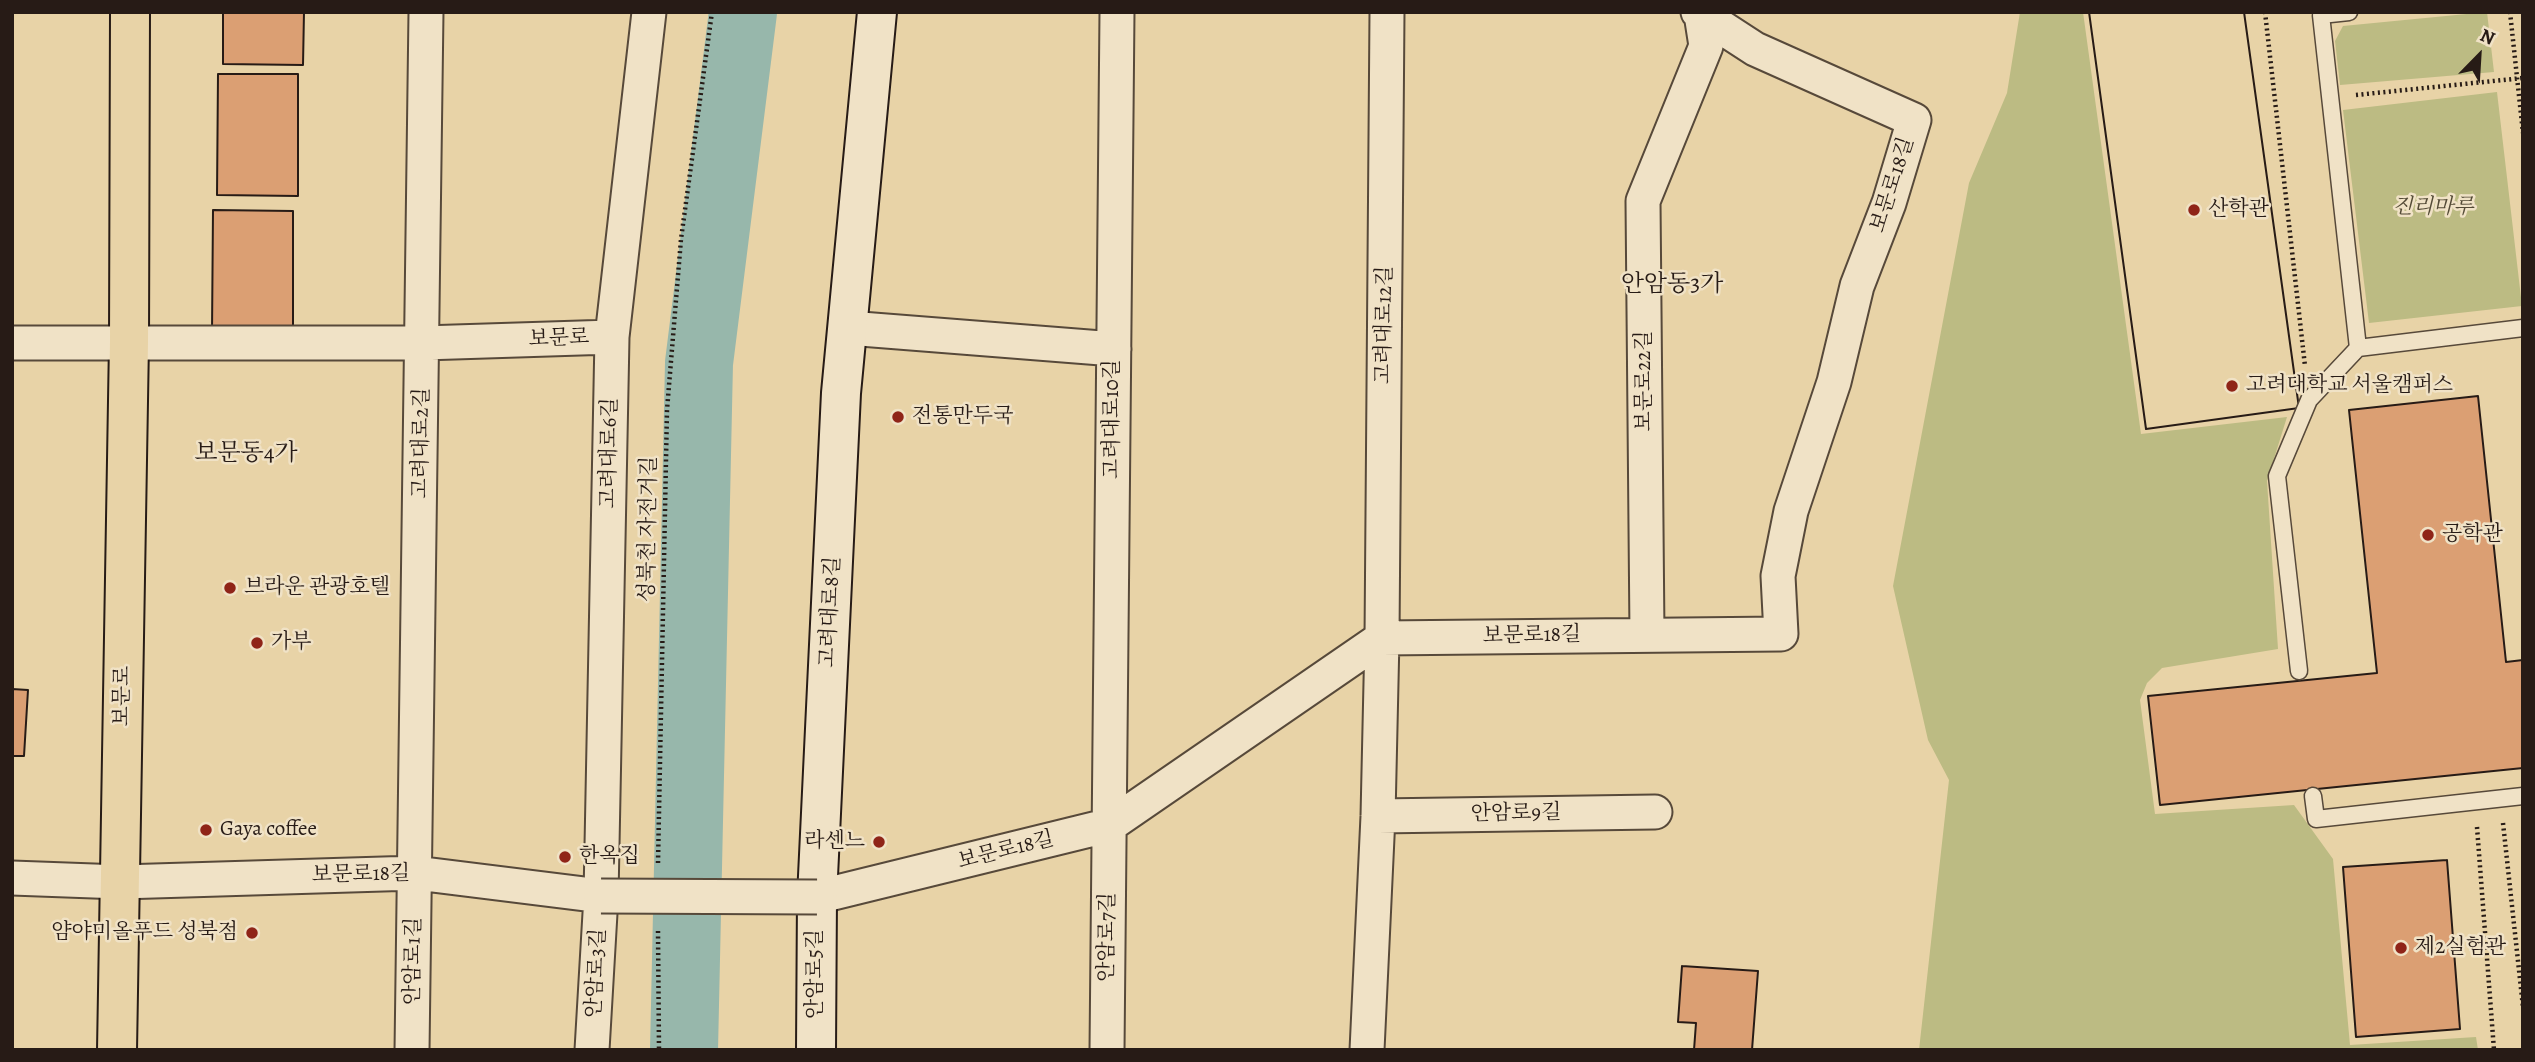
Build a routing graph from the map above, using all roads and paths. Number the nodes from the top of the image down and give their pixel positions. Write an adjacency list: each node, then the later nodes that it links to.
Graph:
1 (130, 12): 20 (main road, 보문로)
2 (426, 12): 22 (street, 고려대로2길)
3 (649, 12): 19 (street, 고려대로6길)
4 (712, 12): 37 (path, 성북천 자전거길)
5 (877, 12): 17 (main road, 고려대로8길)
6 (1117, 12): 24 (street, 고려대로10길)
7 (1387, 12): 27 (street, 고려대로12길)
8 (2265, 12): 25 (path)
9 (2349, 12): 12 (lane)
10 (2510, 12): 13 (path)
11 (1700, 13): 15 (street, 보문로22길); 26 (street, 보문로22길)
12 (2321, 14): 23 (lane)
13 (2520, 78): 14 (path); 16 (path)
14 (2353, 95)
15 (1914, 120): 26 (street, 보문로18길)
16 (2523, 133)
17 (848, 328): 24 (street); 41 (main road, 고려대로8길)
18 (2523, 328): 23 (lane)
19 (612, 337): 22 (street, 보문로); 40 (street, 고려대로6길)
20 (129, 342): 21 (street); 22 (street, 보문로); 39 (main road, 보문로)
21 (12, 343)
22 (423, 343): 36 (street, 고려대로2길)
23 (2358, 348): 25 (lane)
24 (1114, 349): 35 (street, 고려대로10길)
25 (2309, 400): 28 (lane)
26 (1647, 635): 27 (street, 보문로18길)
27 (1382, 638): 34 (street); 35 (street, 보문로18길)
28 (2299, 671)
29 (2313, 796): 32 (lane)
30 (2523, 796): 31 (lane)
31 (2500, 798): 32 (lane); 43 (path)
32 (2474, 801): 51 (path)
33 (1655, 812): 34 (street, 안암로9길)
34 (1378, 816): 50 (street)
35 (1110, 825): 41 (street, 보문로18길); 49 (street, 안암로7길)
36 (416, 873): 39 (street, 보문로18길); 40 (street, 보문로18길); 45 (street, 안암로1길)
37 (658, 874)
38 (12, 878): 39 (street, 보문로18길)
39 (121, 883): 44 (main road, 보문로)
40 (601, 896): 41 (street, 보문로18길, bridge); 46 (street, 안암로3길)
41 (817, 897): 48 (main road, 안암로5길)
42 (659, 928): 47 (path)
43 (2523, 1007)
44 (117, 1050)
45 (412, 1050)
46 (592, 1050)
47 (659, 1050)
48 (816, 1050)
49 (1107, 1050)
50 (1367, 1050)
51 (2494, 1050)

